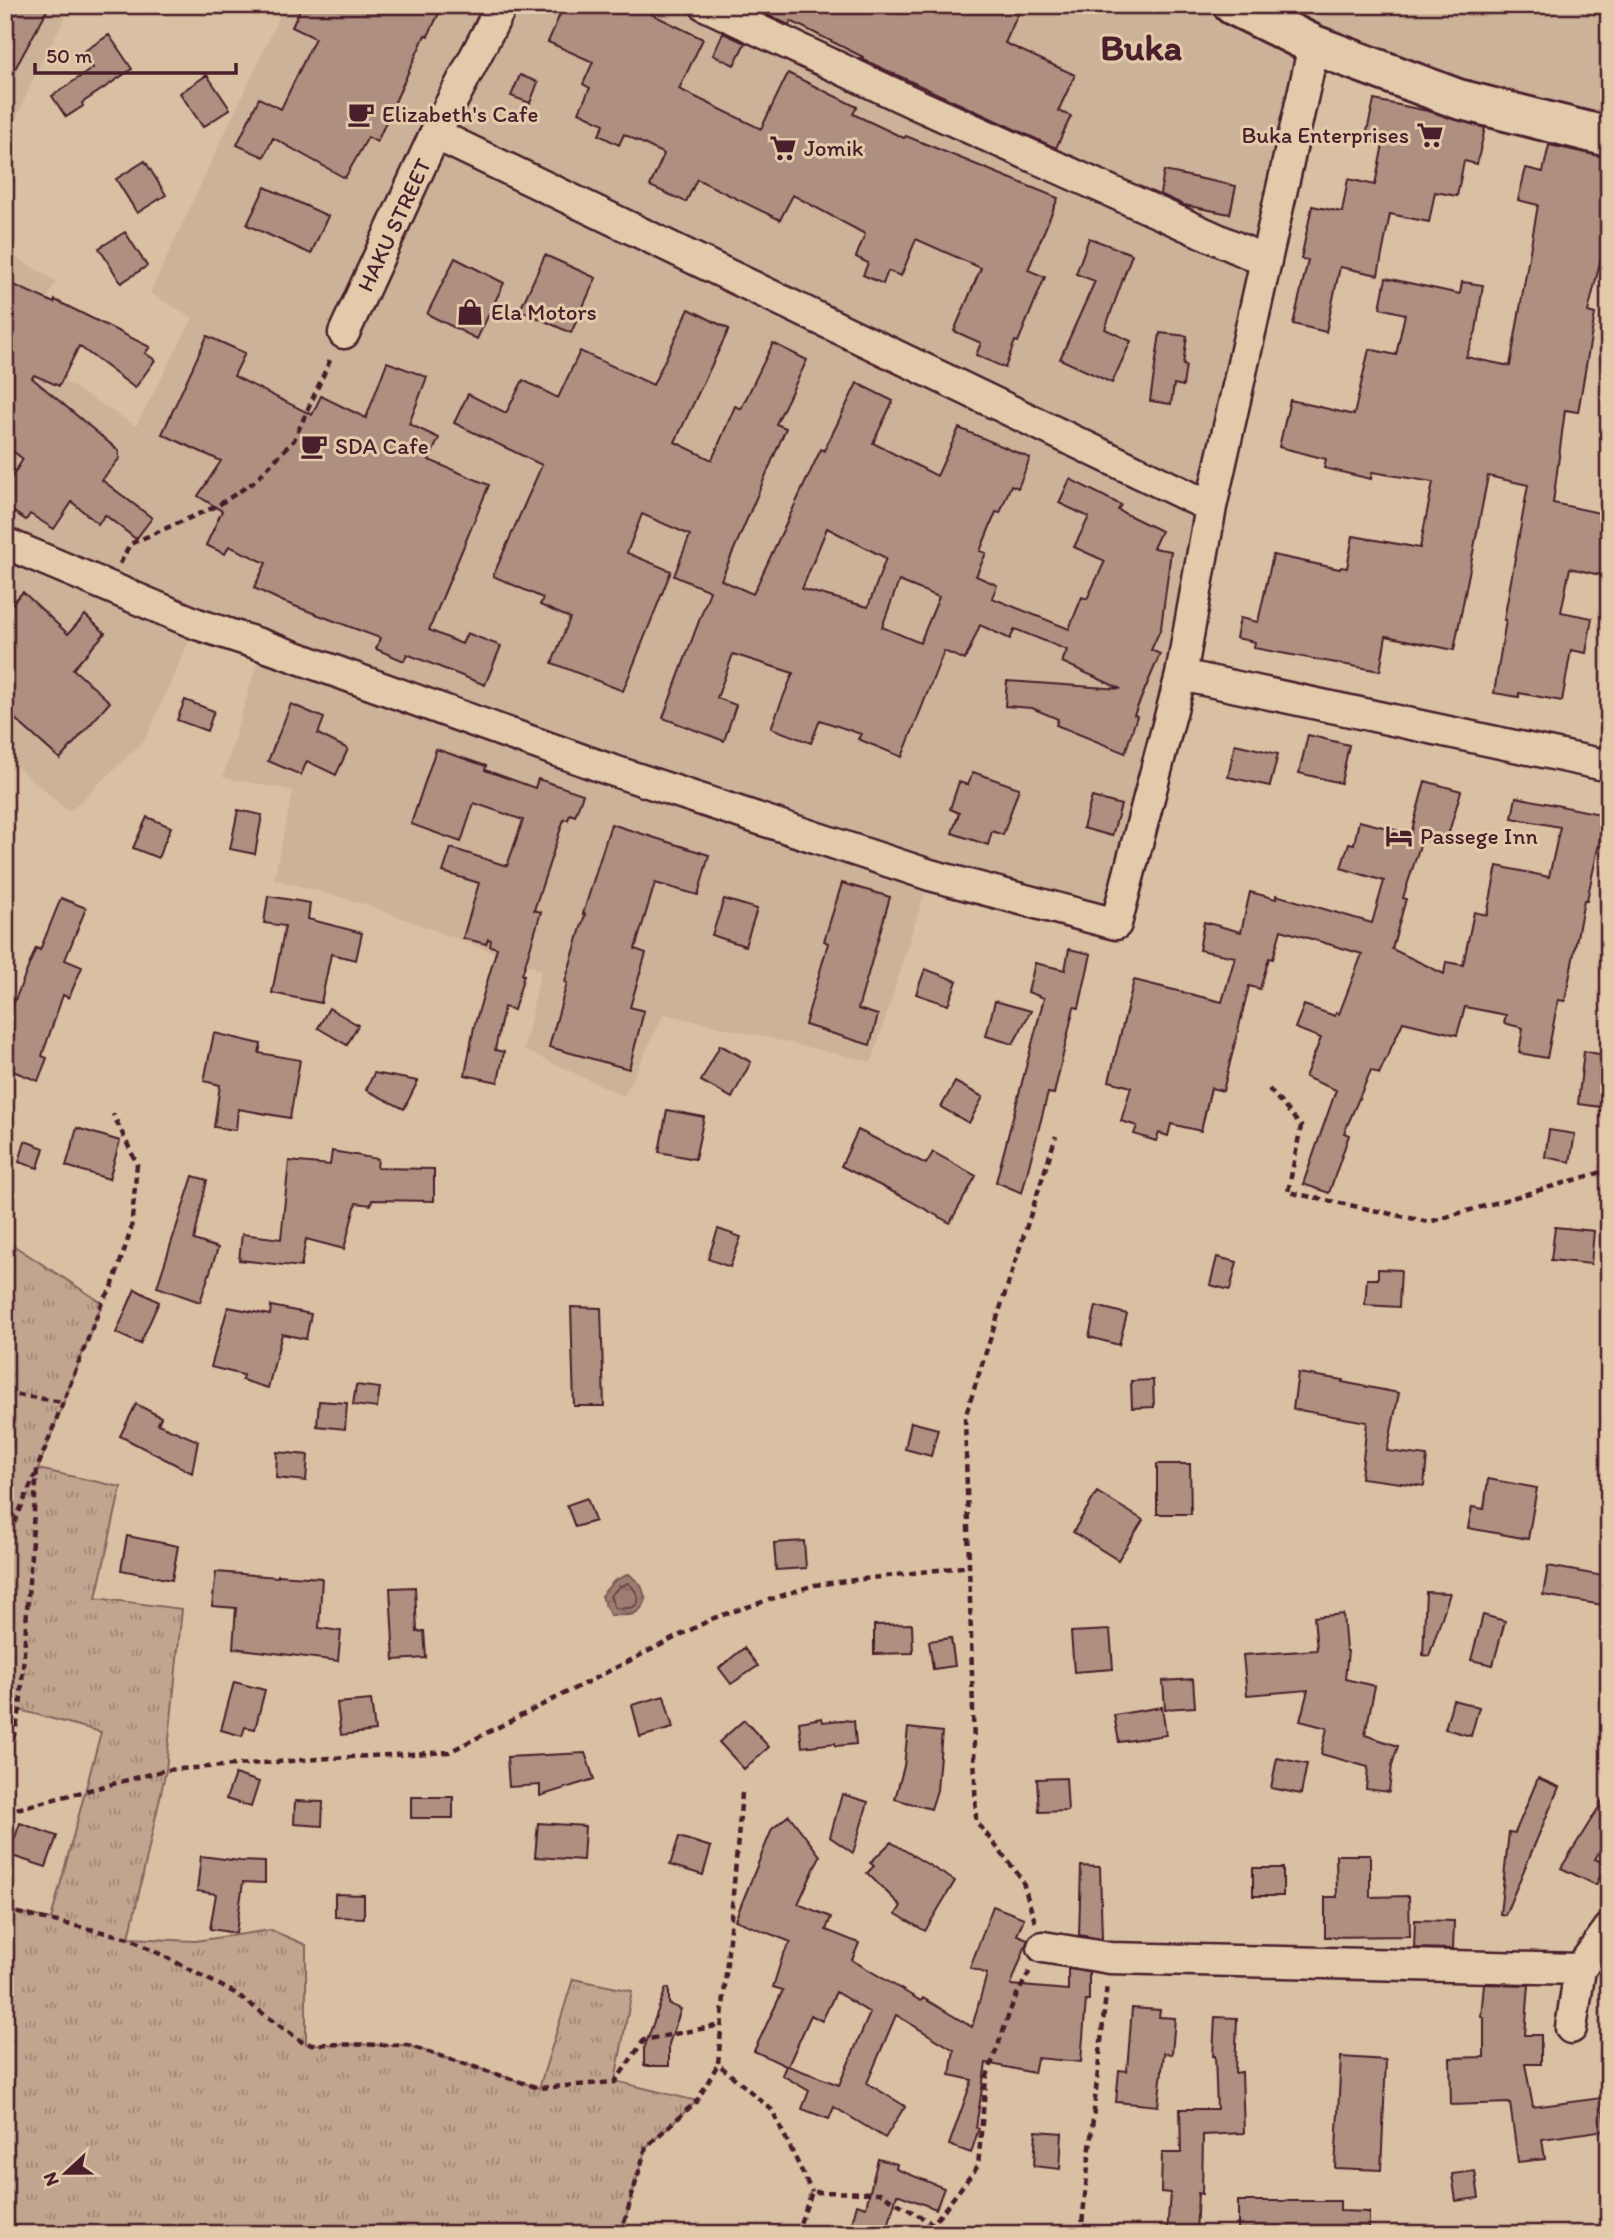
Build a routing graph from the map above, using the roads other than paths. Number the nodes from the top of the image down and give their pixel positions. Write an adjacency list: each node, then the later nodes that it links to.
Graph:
1 (502, 5): 5 (street, HAKU STREET)
2 (705, 5): 7 (street)
3 (1233, 5): 4 (main road)
4 (1314, 45): 6 (main road); 7 (street)
5 (435, 134): 8 (street, HAKU STREET); 9 (street)
6 (1609, 136)
7 (1266, 261): 9 (street)
8 (340, 340)
9 (1210, 507): 11 (street)
10 (5, 543): 11 (street)
11 (1181, 674): 12 (street)
12 (1609, 766)
13 (1609, 1929): 15 (street)
14 (1043, 1947): 15 (street)
15 (1580, 1969): 16 (street)
16 (1571, 2028)

